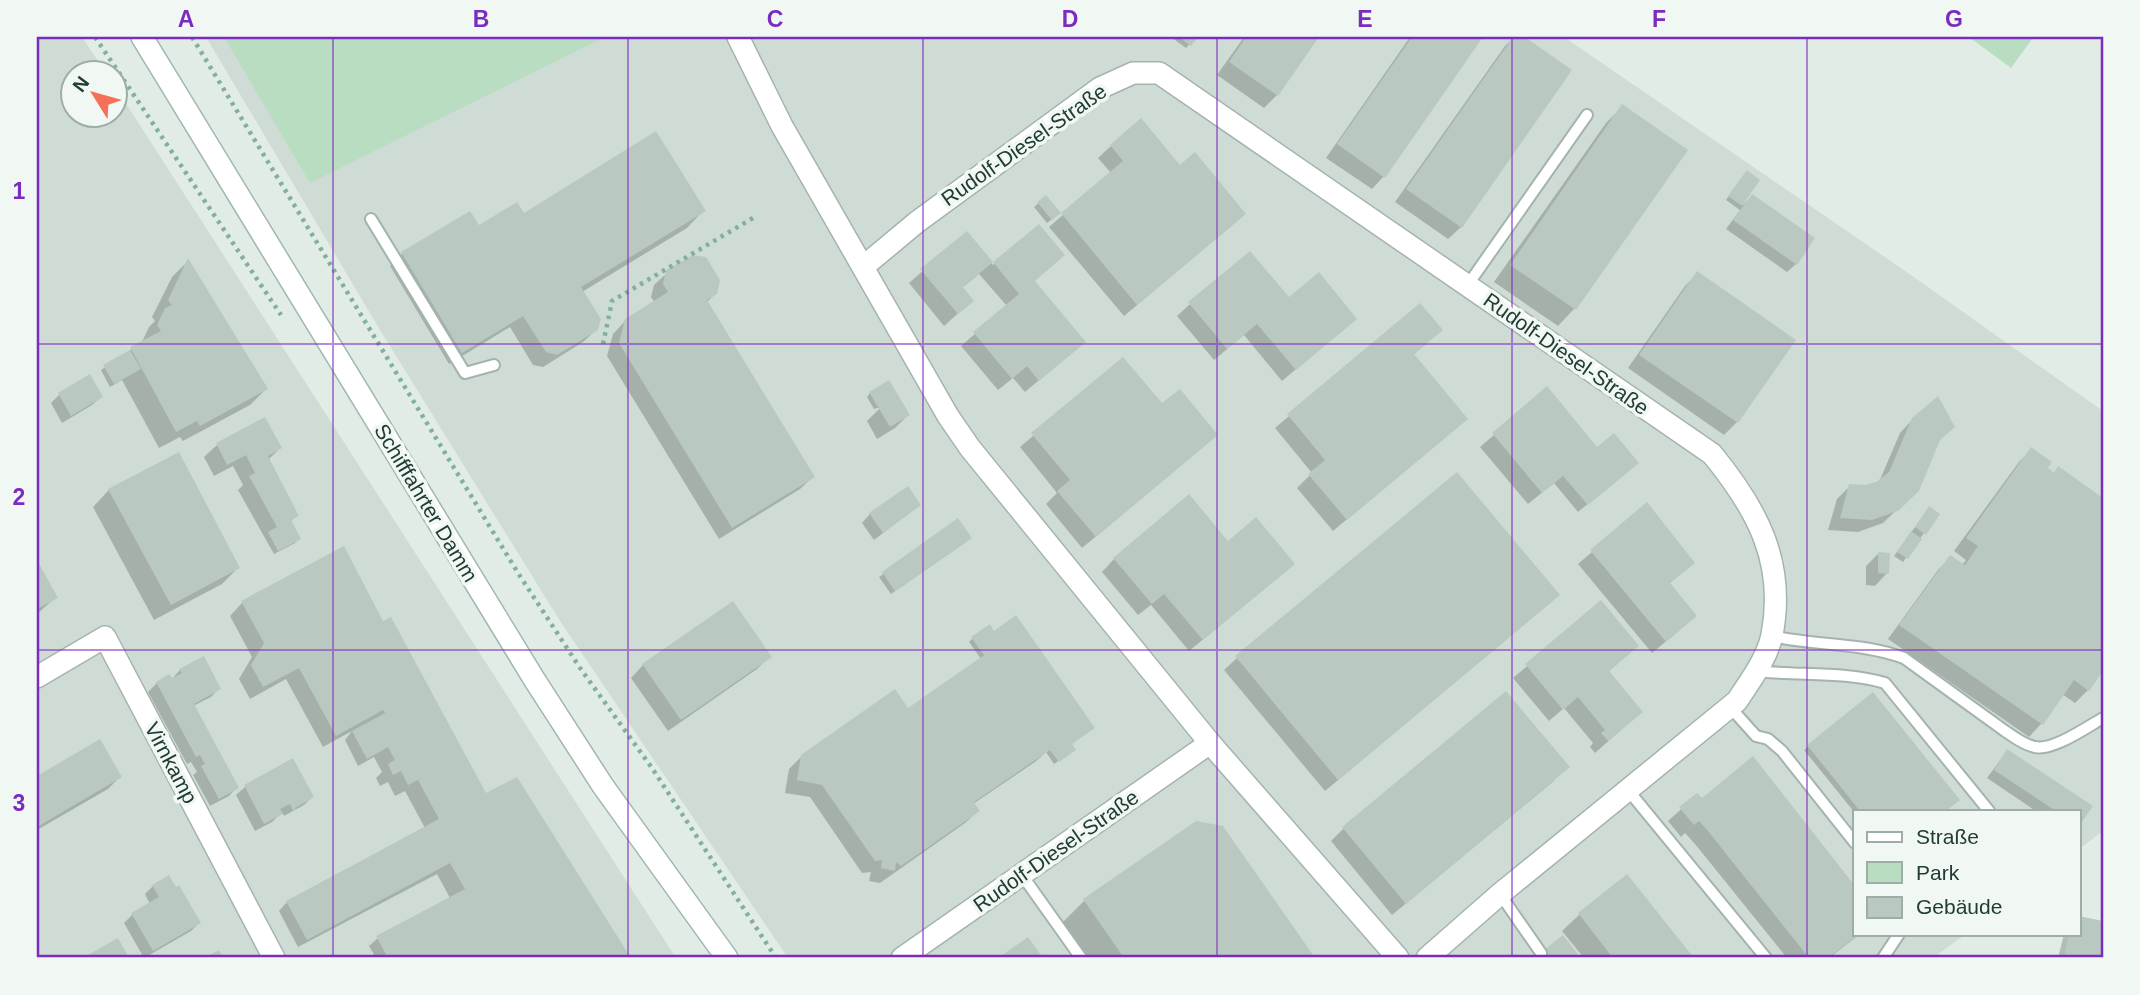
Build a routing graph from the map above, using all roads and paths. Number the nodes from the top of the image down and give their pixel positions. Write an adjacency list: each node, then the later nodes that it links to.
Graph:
1 (142, 37): 26 (street, Schifffahrter Damm)
2 (192, 37): 27 (path)
3 (738, 37): 7 (street)
4 (1587, 115): 8 (lane)
5 (753, 218): 9 (path)
6 (371, 219): 10 (lane)
7 (863, 267): 8 (street, Rudolf-Diesel-Straße); 16 (street)
8 (1467, 286): 11 (street, Rudolf-Diesel-Straße)
9 (603, 344)
10 (494, 365)
11 (1772, 636): 12 (street, Rudolf-Diesel-Straße); 15 (lane)
12 (1757, 671): 14 (street, Rudolf-Diesel-Straße); 18 (lane)
13 (37, 677): 25 (street, Virnkamp)
14 (1730, 707): 17 (street, Rudolf-Diesel-Straße); 19 (lane)
15 (2103, 718)
16 (1210, 743): 20 (street, Rudolf-Diesel-Straße); 24 (street)
17 (1628, 790): 21 (street, Rudolf-Diesel-Straße); 31 (lane)
18 (1989, 810)
19 (1853, 840)
20 (1022, 875): 28 (street, Rudolf-Diesel-Straße); 29 (lane)
21 (1500, 894): 23 (lane); 30 (street, Rudolf-Diesel-Straße)
22 (1898, 936): 32 (lane)
23 (1541, 953)
24 (1389, 956)
25 (274, 958)
26 (727, 958)
27 (776, 958)
28 (902, 958)
29 (1081, 958)
30 (1427, 958)
31 (1766, 958)
32 (1883, 958)

